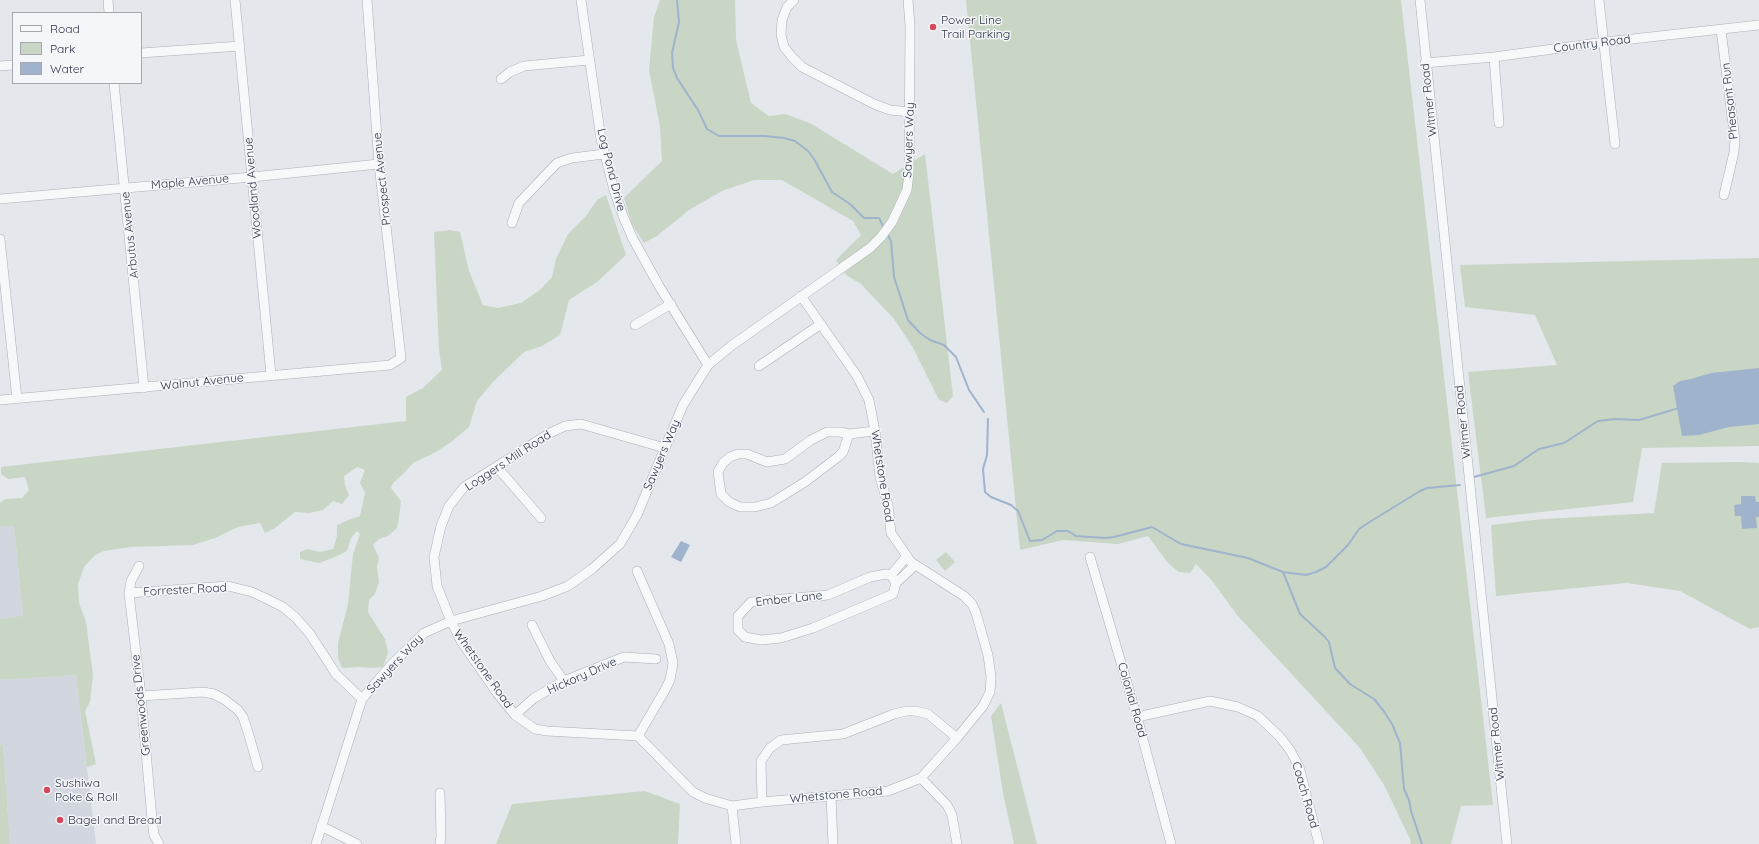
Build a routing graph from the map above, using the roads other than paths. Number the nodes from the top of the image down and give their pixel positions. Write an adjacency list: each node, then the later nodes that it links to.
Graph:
1 (108, 0): 9 (street)
2 (235, 0): 13 (street, Woodland Avenue)
3 (367, 0): 26 (street, Prospect Avenue)
4 (581, 0): 16 (street, Log Pond Drive)
5 (794, 0): 22 (street)
6 (908, 0): 22 (street, Sawyers Way)
7 (1420, 0): 17 (street, Witmer Road)
8 (1599, 0): 12 (street)
9 (109, 12)
10 (1759, 25): 11 (street, Country Road)
11 (1721, 30): 12 (street, Country Road); 29 (street, Pheasant Run)
12 (1605, 42): 15 (street, Country Road); 24 (street)
13 (240, 46): 14 (street); 27 (street, Woodland Avenue)
14 (142, 54)
15 (1494, 57): 17 (street, Country Road); 23 (street)
16 (589, 60): 20 (street); 25 (street, Log Pond Drive)
17 (1425, 63): 83 (street, Witmer Road)
18 (12, 65): 19 (street)
19 (0, 66)
20 (501, 79)
21 (114, 84): 28 (street, Arbutus Avenue)
22 (910, 112): 33 (street, Sawyers Way)
23 (1499, 123)
24 (1615, 144)
25 (604, 154): 31 (street); 34 (street, Log Pond Drive)
26 (379, 164): 27 (street, Maple Avenue); 37 (street, Prospect Avenue)
27 (252, 177): 28 (street, Maple Avenue); 40 (street, Woodland Avenue)
28 (125, 188): 30 (street, Maple Avenue); 41 (street, Arbutus Avenue)
29 (1724, 195)
30 (0, 199)
31 (512, 223)
32 (0, 239): 42 (street)
33 (801, 296): 35 (street, Whetstone Road); 38 (street, Sawyers Way)
34 (671, 304): 36 (street); 38 (street, Log Pond Drive)
35 (821, 324): 39 (street); 44 (street, Whetstone Road)
36 (635, 325)
37 (401, 358): 40 (street, Walnut Avenue)
38 (708, 365): 46 (street, Sawyers Way)
39 (759, 366)
40 (271, 375): 41 (street, Walnut Avenue)
41 (144, 388): 42 (street, Walnut Avenue)
42 (17, 399): 43 (street, Walnut Avenue)
43 (0, 400)
44 (875, 431): 45 (street); 49 (street, Whetstone Road)
45 (849, 434): 45 (street)
46 (665, 448): 47 (street, Loggers Mill Road); 57 (street, Sawyers Way)
47 (497, 467): 48 (street); 57 (street, Loggers Mill Road)
48 (541, 518)
49 (907, 556): 51 (street, Whetstone Road); 54 (street)
50 (1090, 557): 64 (street, Colonial Road)
51 (915, 565): 55 (street, Ember Lane); 66 (street, Whetstone Road)
52 (139, 566): 56 (street, Greenwoods Drive)
53 (637, 570): 65 (street)
54 (890, 575): 55 (street); 55 (street, Ember Lane)
55 (896, 583)
56 (129, 593): 61 (street, Greenwoods Drive); 62 (street, Forrester Road)
57 (451, 621): 62 (street, Sawyers Way); 63 (street, Whetstone Road)
58 (532, 625): 60 (street)
59 (656, 659): 60 (street, Hickory Drive)
60 (564, 681): 63 (street, Hickory Drive)
61 (141, 696): 67 (street); 74 (street, Greenwoods Drive)
62 (362, 699): 73 (street, Sawyers Way)
63 (515, 714): 65 (street, Whetstone Road)
64 (1137, 717): 81 (street, Colonial Road); 82 (street, Coach Road)
65 (638, 736): 72 (street, Whetstone Road)
66 (957, 738): 68 (street, Whetstone Road); 71 (street)
67 (258, 767)
68 (921, 778): 70 (street, Whetstone Road); 80 (street)
69 (440, 794): 77 (street)
70 (831, 796): 71 (street, Whetstone Road); 79 (street)
71 (762, 802): 72 (street, Whetstone Road)
72 (732, 806): 78 (street)
73 (320, 826): 75 (street, Sawyers Way); 76 (street)
74 (159, 844)
75 (316, 844)
76 (358, 844)
77 (440, 844)
78 (736, 844)
79 (833, 844)
80 (957, 844)
81 (1171, 844)
82 (1319, 844)
83 (1507, 844)

